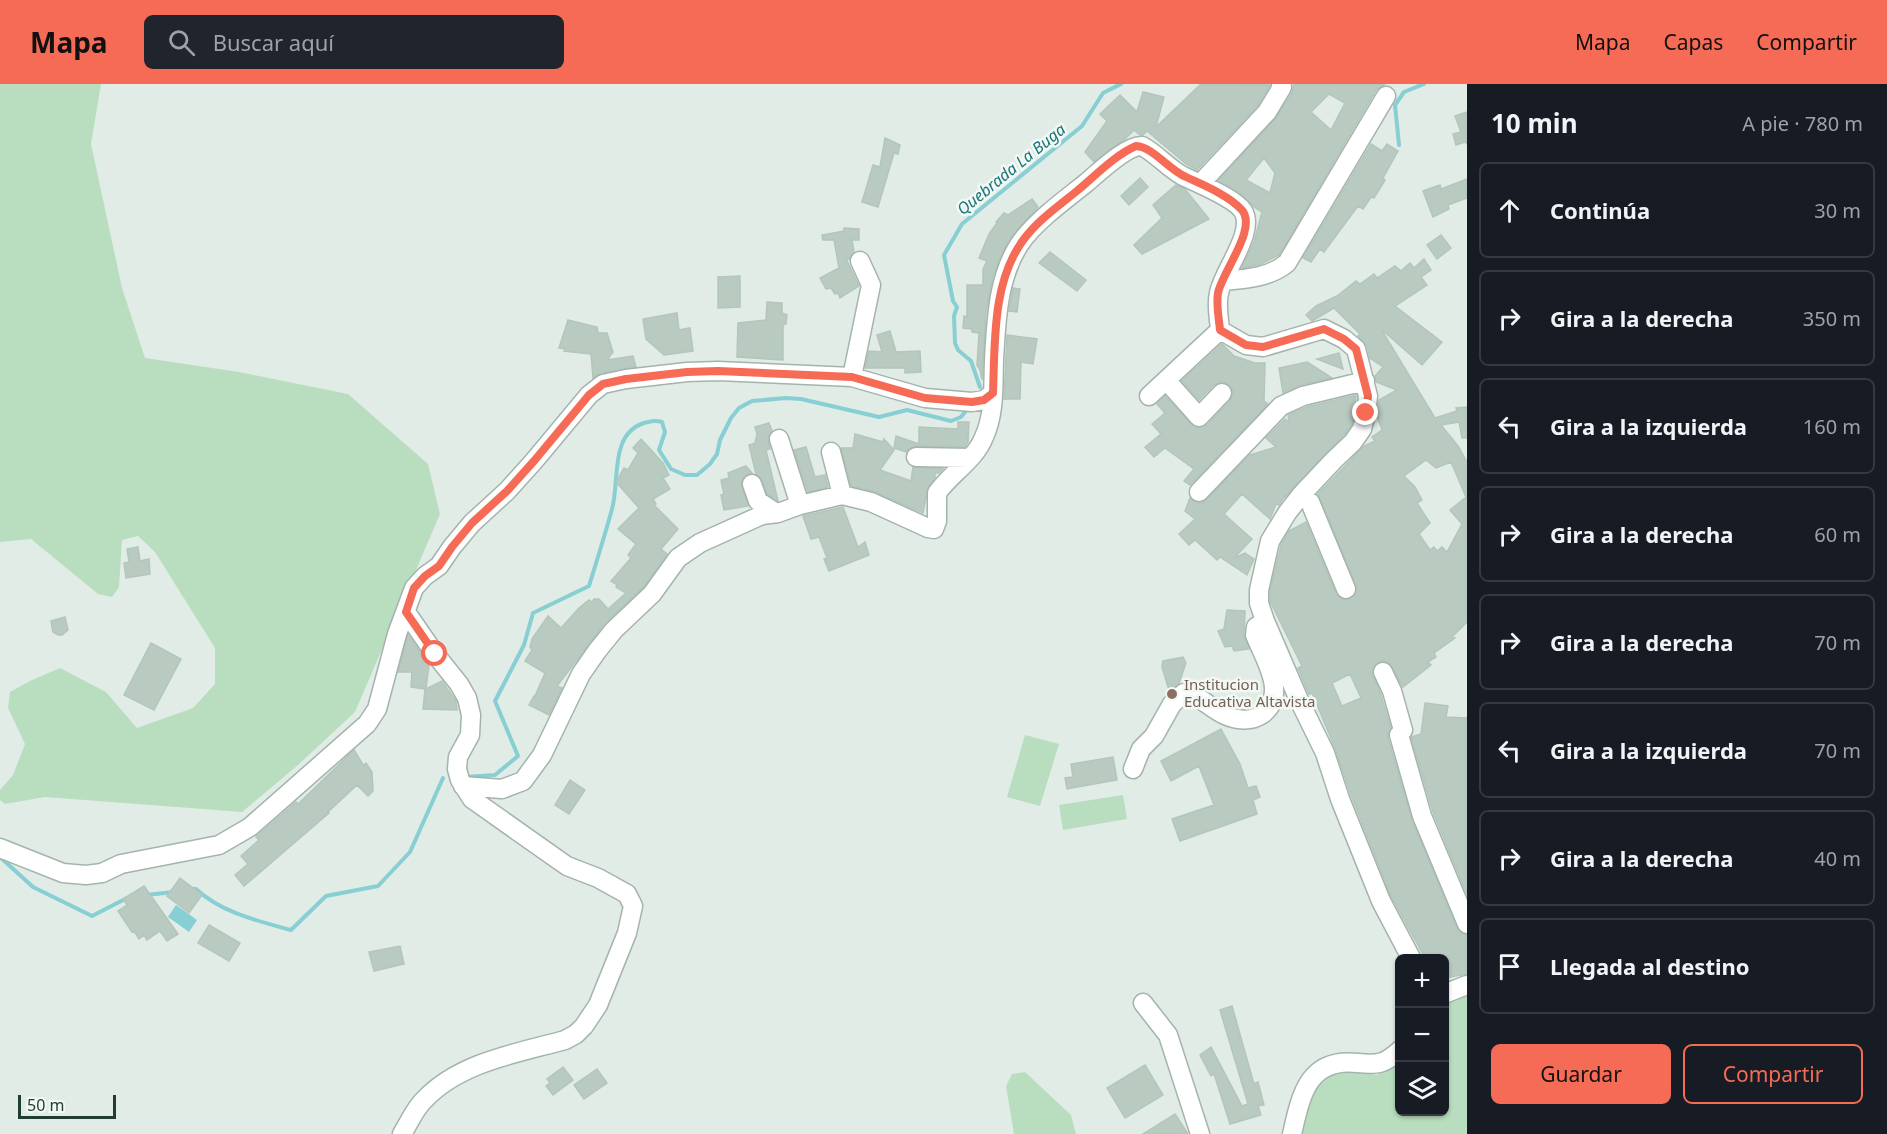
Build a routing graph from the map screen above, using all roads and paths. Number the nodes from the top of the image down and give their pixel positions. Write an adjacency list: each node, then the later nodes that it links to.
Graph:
1 (1281, 84): 3 (street)
2 (1386, 96): 5 (street)
3 (1201, 183): 5 (street); 10 (street)
4 (861, 261): 7 (street)
5 (1223, 281): 6 (street)
6 (1220, 330): 8 (street); 9 (street)
7 (852, 377): 10 (street); 25 (street)
8 (1166, 380): 11 (street); 12 (street)
9 (1365, 381): 18 (street); 20 (street)
10 (993, 393): 16 (street)
11 (1222, 393)
12 (1149, 396)
13 (778, 440): 21 (street)
14 (831, 452): 19 (street)
15 (916, 457): 16 (street)
16 (970, 458): 19 (street)
17 (752, 484): 22 (street)
18 (1199, 492)
19 (842, 495): 21 (street)
20 (1301, 495): 24 (street); 26 (street)
21 (800, 505): 22 (street)
22 (770, 509): 23 (street); 29 (street)
23 (741, 510)
24 (1346, 589)
25 (406, 612): 29 (street); 30 (street)
26 (1265, 621): 28 (street); 32 (street)
27 (1383, 672): 31 (street)
28 (1133, 769)
29 (464, 786): 37 (street)
30 (0, 848)
31 (1467, 924)
32 (1409, 954)
33 (1467, 985): 34 (street)
34 (1449, 992)
35 (1143, 1003): 38 (street)
36 (1395, 1054): 39 (street)
37 (402, 1134)
38 (1200, 1134)
39 (1292, 1134)

